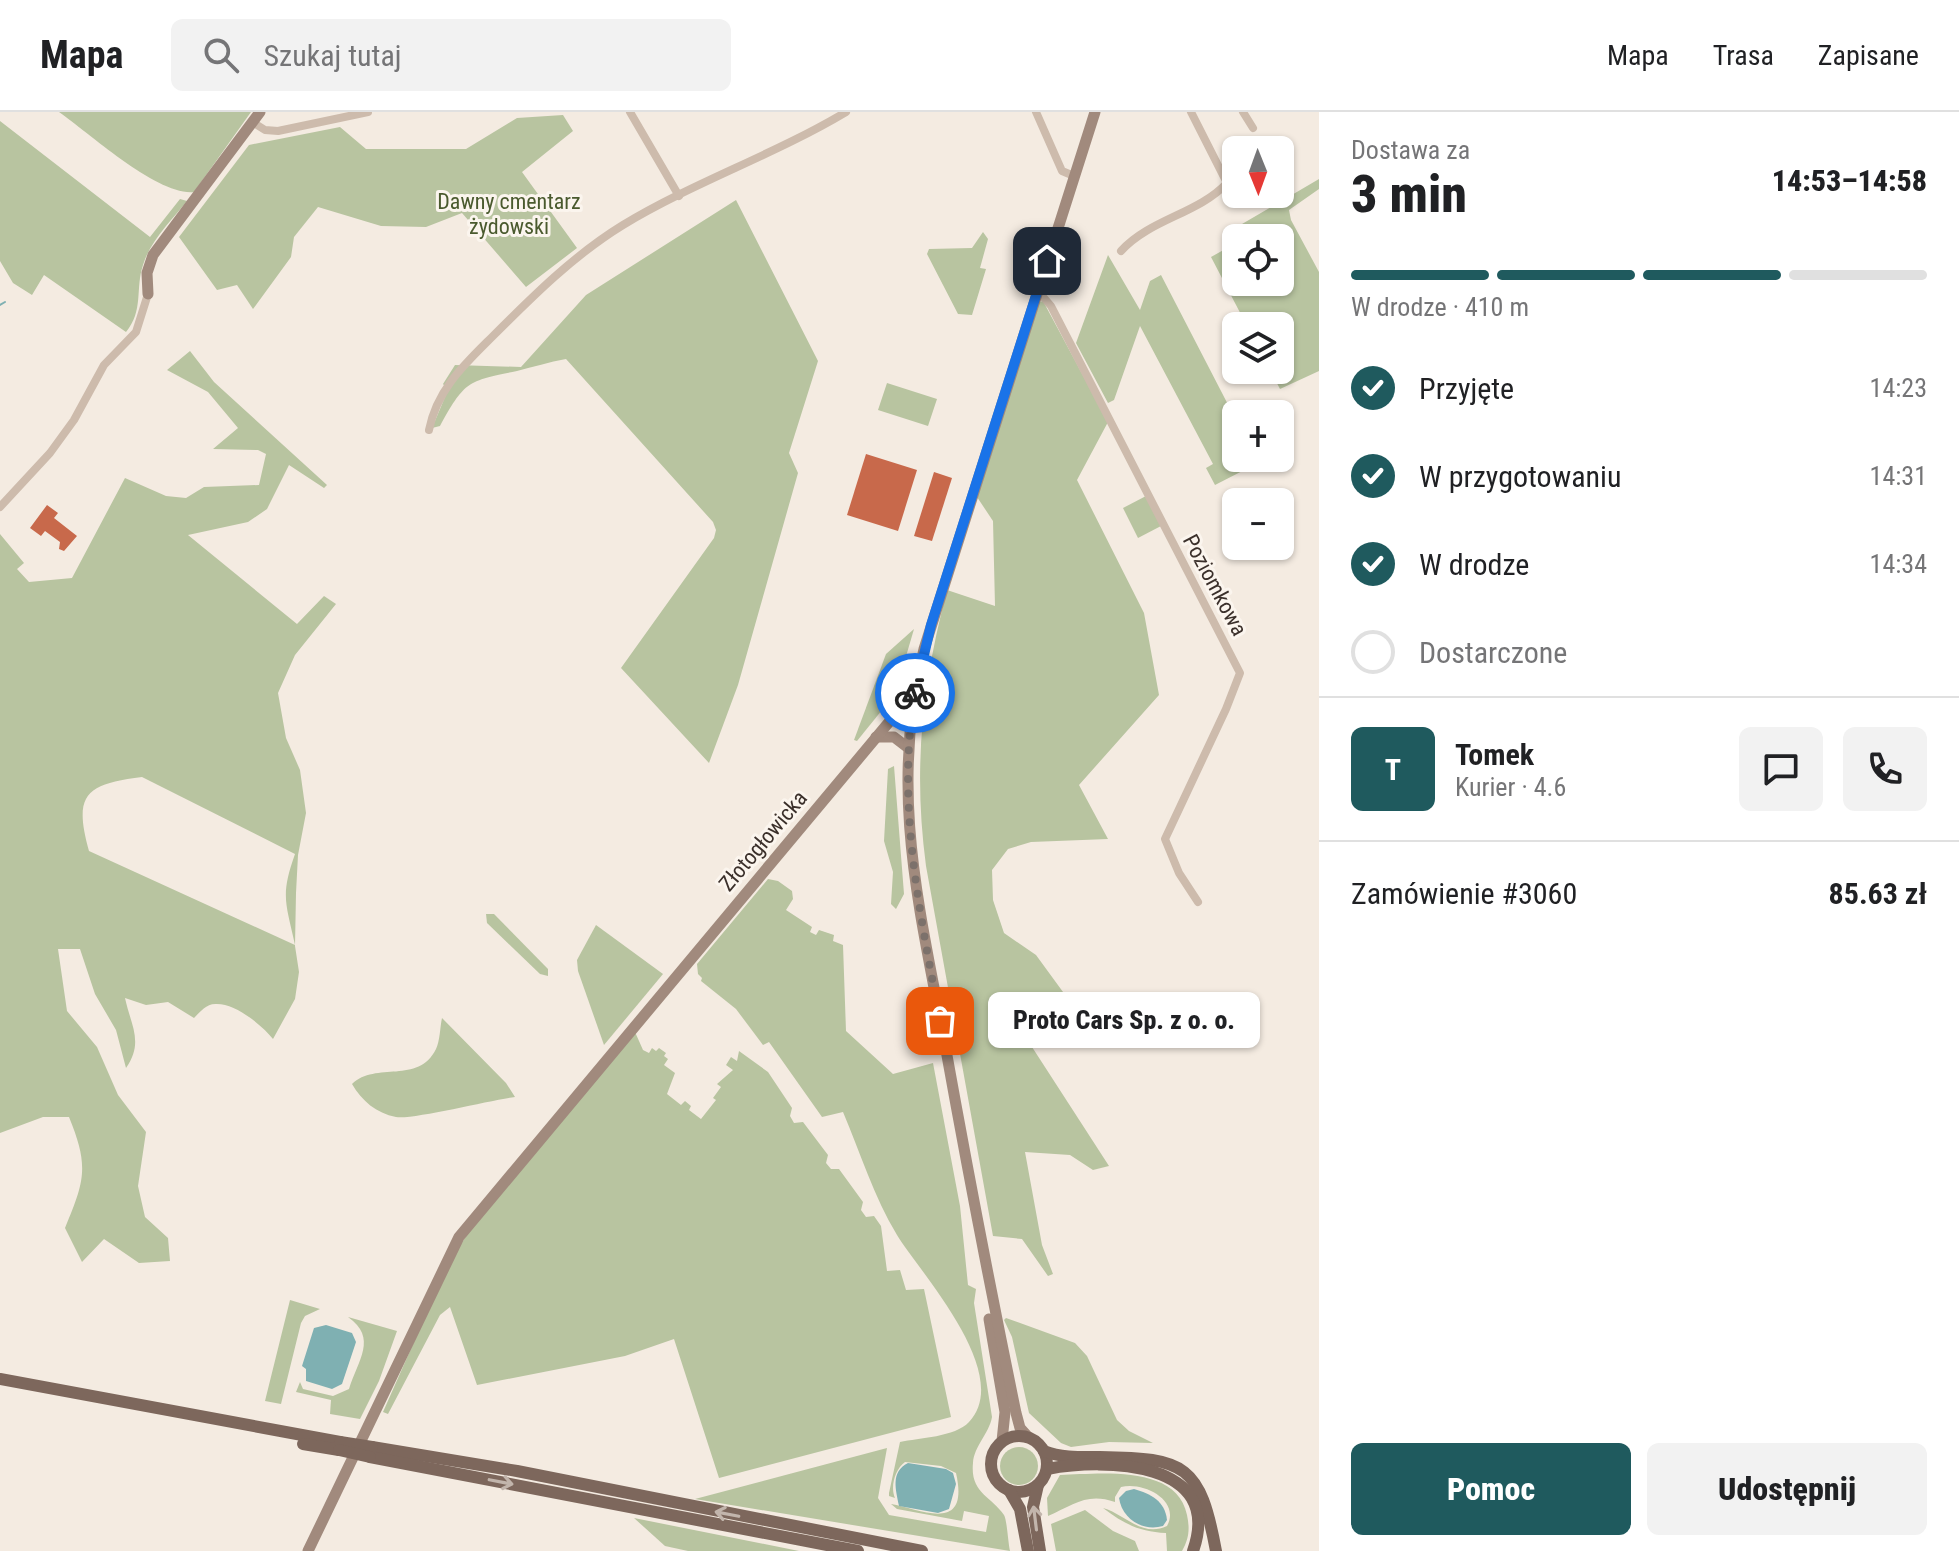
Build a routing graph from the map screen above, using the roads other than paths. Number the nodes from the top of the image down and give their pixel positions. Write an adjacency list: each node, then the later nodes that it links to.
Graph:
1 (368, 112): 8 (street)
2 (630, 112): 11 (street)
3 (846, 112): 11 (street)
4 (1036, 112): 10 (street)
5 (1095, 112): 10 (main road)
6 (1191, 112): 12 (street)
7 (1243, 112): 9 (street)
8 (257, 118): 14 (main road)
9 (1253, 128)
10 (1074, 176): 13 (main road)
11 (679, 196): 15 (street)
12 (1121, 251)
13 (1038, 291): 17 (main road); 22 (street, Poziomkowa)
14 (148, 294): 16 (street)
15 (429, 430)
16 (0, 507)
17 (915, 691): 18 (main road, Złotogłowicka); 19 (main road)
18 (886, 723): 19 (main road); 20 (main road, Złotogłowicka)
19 (909, 727): 20 (main road); 21 (main road)
20 (876, 737): 21 (main road); 34 (main road, Złotogłowicka)
21 (907, 747): 23 (main road)
22 (1198, 902)
23 (987, 1279): 26 (main road); 27 (main road)
24 (0, 1379): 28 (main road)
25 (0, 1386): 28 (main road)
26 (1029, 1438): 27 (main road); 29 (main road)
27 (1002, 1441): 33 (main road)
28 (340, 1446): 30 (main road, bridge)
29 (1044, 1451): 31 (main road); 40 (main road)
30 (371, 1452): 35 (main road, one-way to 35); 36 (main road, one-way to 30)
31 (1047, 1469): 32 (main road); 39 (main road)
32 (1038, 1485): 33 (main road); 38 (main road, one-way to 32)
33 (1009, 1490): 37 (main road)
34 (308, 1551)
35 (858, 1551)
36 (922, 1551)
37 (1028, 1551)
38 (1040, 1551)
39 (1193, 1551)
40 (1216, 1551)

